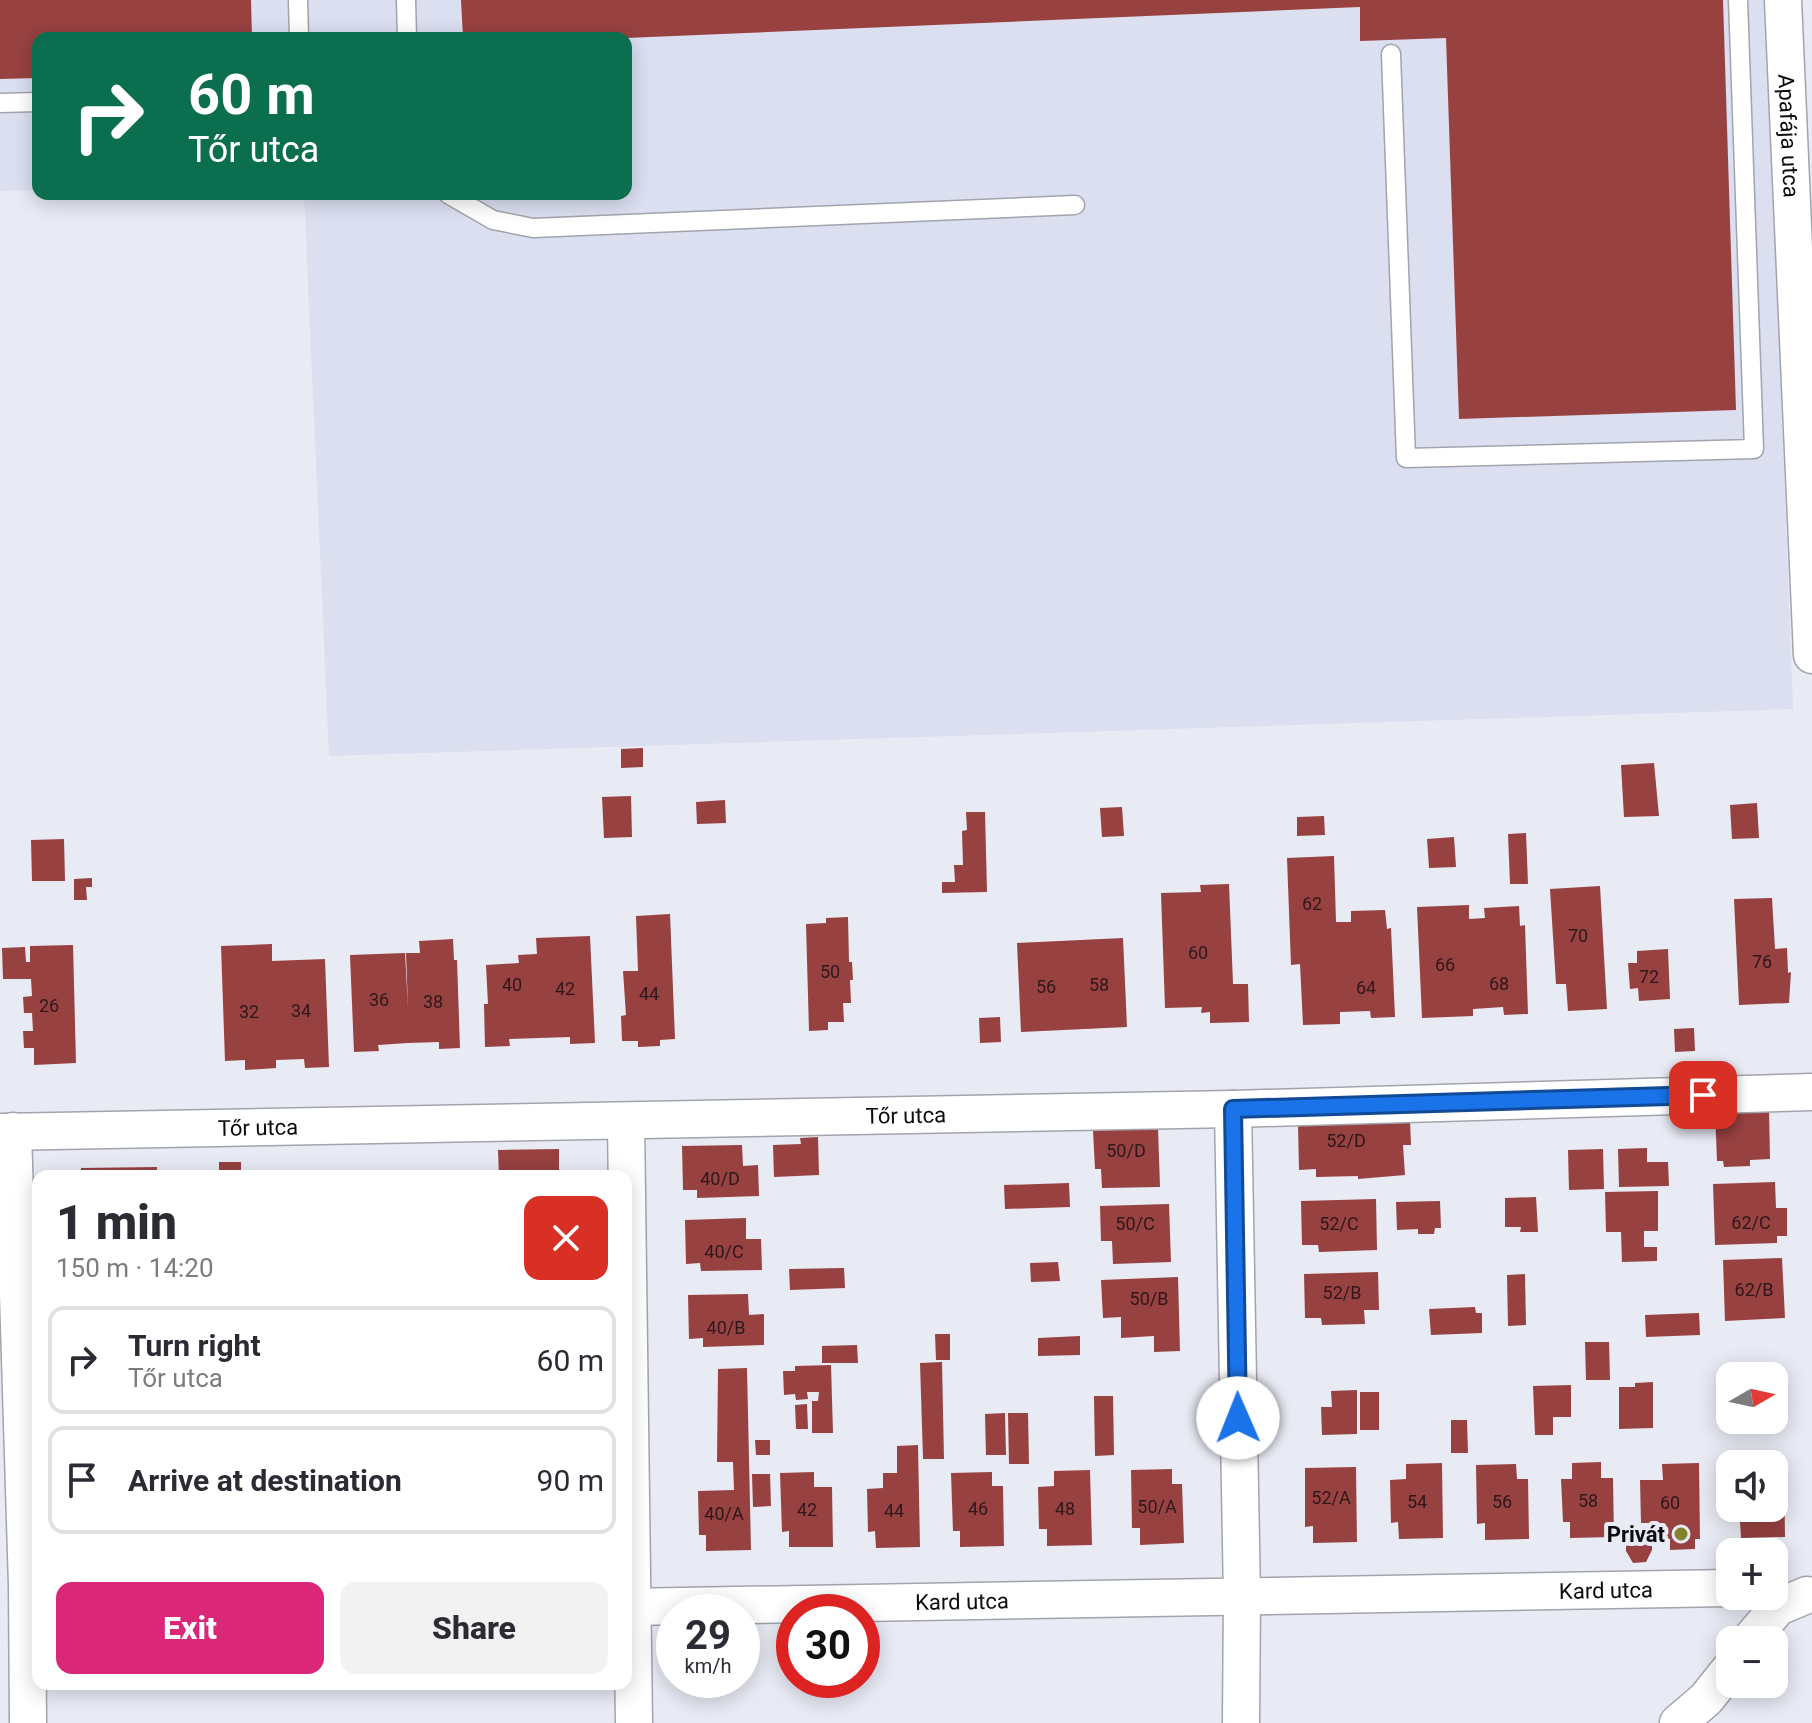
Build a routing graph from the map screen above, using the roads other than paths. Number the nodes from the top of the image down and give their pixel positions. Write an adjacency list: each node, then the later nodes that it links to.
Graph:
1 (298, 0): 5 (lane)
2 (406, 0): 6 (lane)
3 (1738, 0): 7 (lane)
4 (1783, 0): 12 (street, Apafája utca)
5 (299, 32)
6 (407, 32)
7 (1391, 54)
8 (32, 102): 9 (lane)
9 (0, 103)
10 (458, 200): 11 (lane)
11 (1075, 205)
12 (1812, 655)
13 (1812, 1092): 14 (street, Tőr utca)
14 (1233, 1109): 15 (street, Tőr utca); 20 (street)
15 (626, 1121): 16 (street, Tőr utca); 17 (street)
16 (6, 1132): 22 (street)
17 (626, 1170)
18 (1716, 1588): 20 (street, Kard utca)
19 (1798, 1594): 23 (street)
20 (1242, 1597): 21 (street, Kard utca); 28 (street)
21 (632, 1607)
22 (22, 1613): 26 (street)
23 (1762, 1626)
24 (632, 1677): 27 (street)
25 (1716, 1686): 29 (street)
26 (28, 1723)
27 (634, 1723)
28 (1241, 1723)
29 (1678, 1723)

